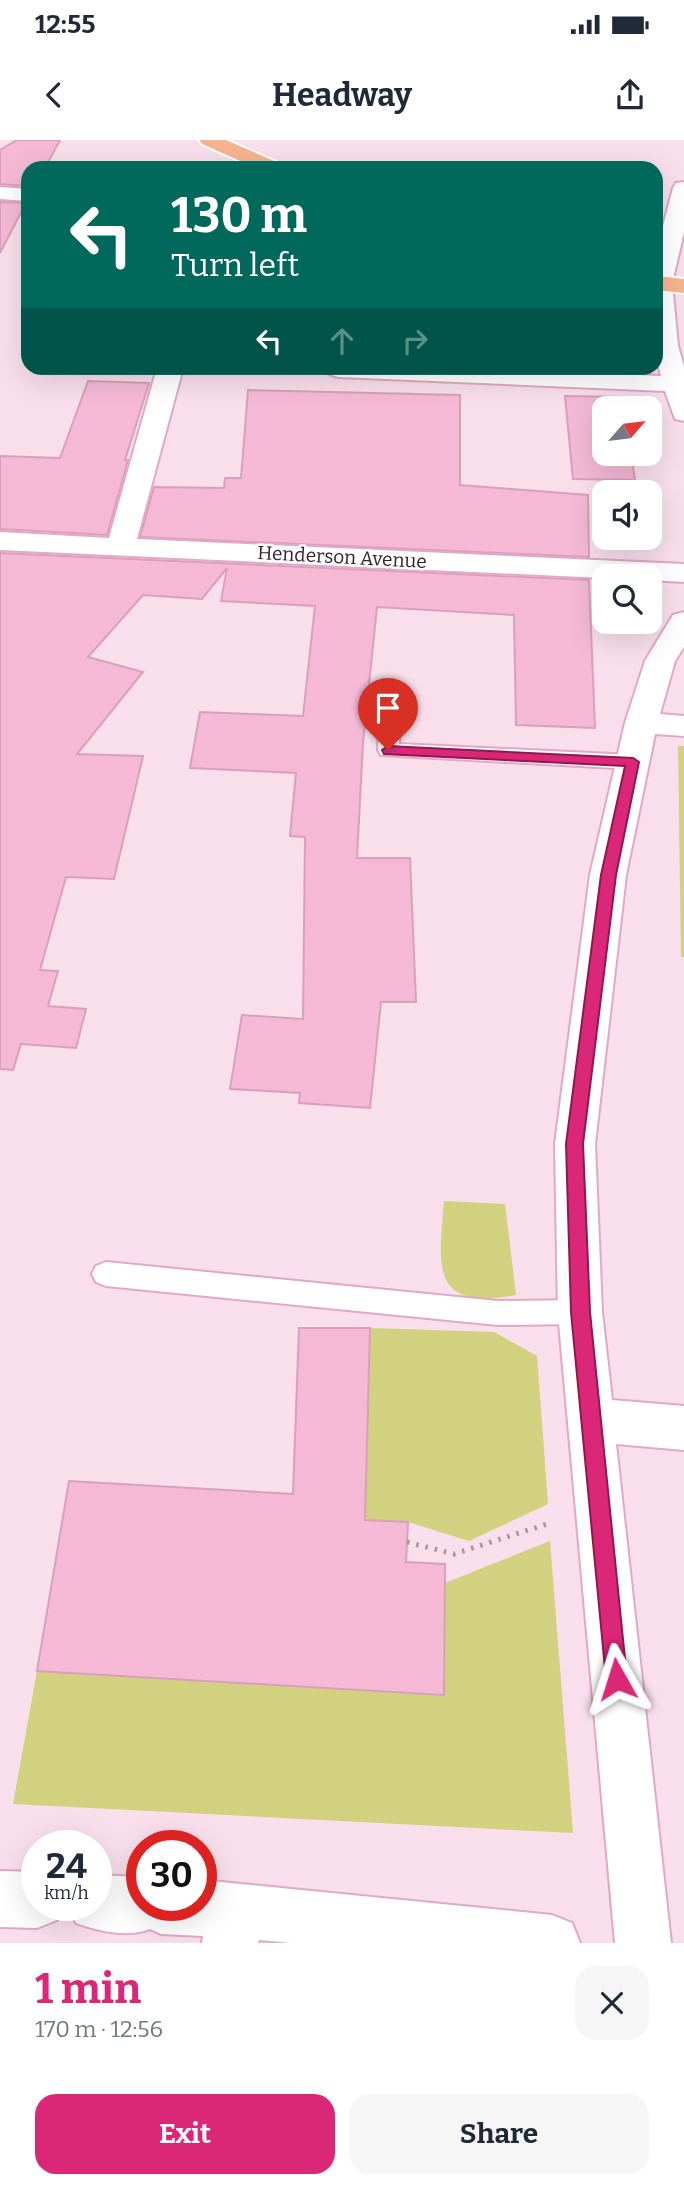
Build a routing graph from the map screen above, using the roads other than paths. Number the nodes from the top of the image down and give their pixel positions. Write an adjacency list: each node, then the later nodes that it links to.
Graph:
1 (214, 141): 2 (highway)
2 (258, 161)
3 (684, 188): 6 (street)
4 (0, 193): 5 (street)
5 (21, 195)
6 (667, 284): 9 (street)
7 (168, 375): 12 (street)
8 (483, 375): 9 (street)
9 (676, 383): 10 (street)
10 (684, 413)
11 (0, 541): 12 (street, Henderson Avenue)
12 (121, 546): 13 (street, Henderson Avenue)
13 (684, 573)
14 (684, 621): 17 (street)
15 (391, 694): 17 (lane)
16 (684, 726): 17 (street)
17 (637, 743): 19 (street)
18 (106, 1274): 19 (lane)
19 (580, 1312): 20 (street)
20 (592, 1420): 21 (street); 27 (street)
21 (684, 1428)
22 (0, 1899): 23 (street)
23 (21, 1900)
24 (214, 1921): 25 (street)
25 (232, 1926): 26 (street)
26 (552, 1943)
27 (643, 1943)

